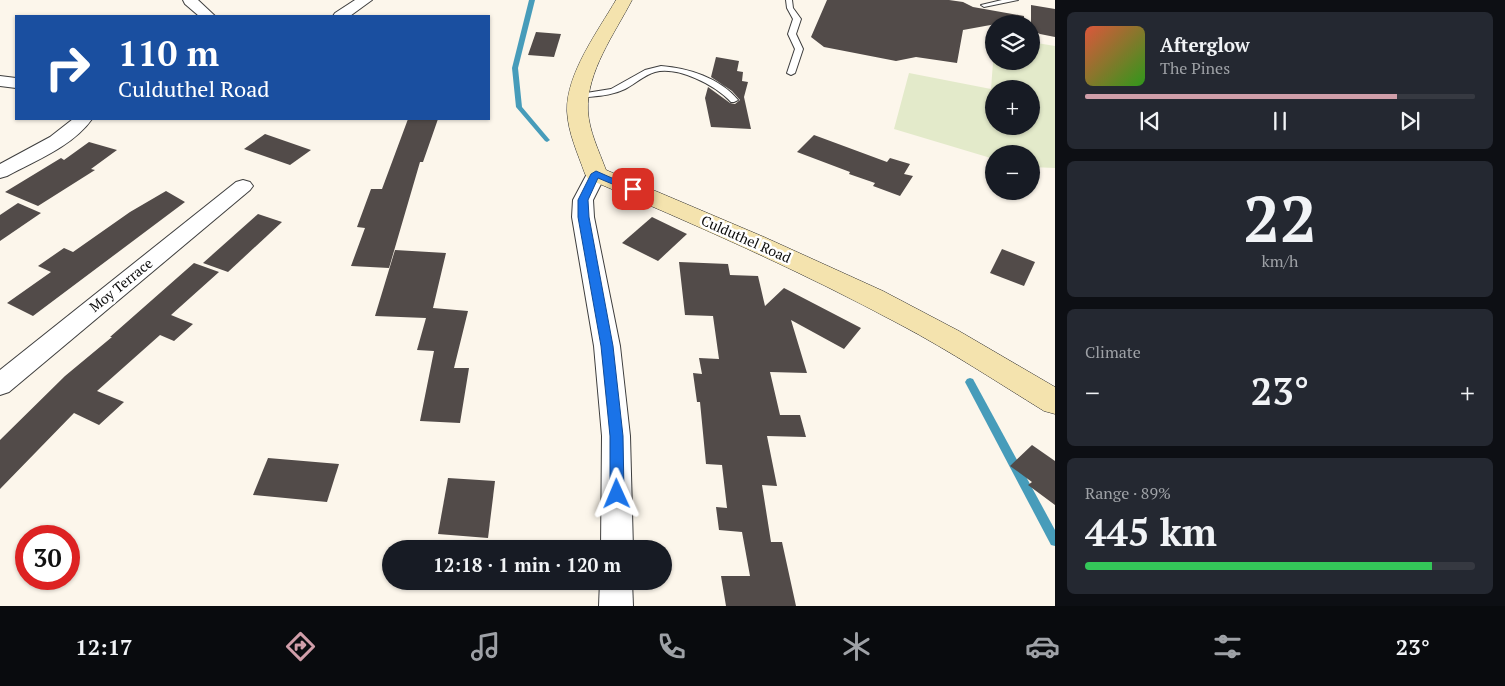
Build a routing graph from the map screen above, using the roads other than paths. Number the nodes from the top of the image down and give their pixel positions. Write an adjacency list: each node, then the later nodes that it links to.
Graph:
1 (365, 0): 8 (street)
2 (624, 0): 12 (main road)
3 (789, 0): 9 (lane)
4 (1015, 0): 6 (lane)
5 (190, 1): 7 (street)
6 (984, 5)
7 (207, 15)
8 (342, 15)
9 (791, 73)
10 (0, 82): 11 (street)
11 (15, 82)
12 (580, 96): 13 (lane); 16 (main road)
13 (734, 100)
14 (82, 120): 15 (street)
15 (0, 172)
16 (596, 174): 19 (main road, Culduthel Road); 20 (street)
17 (237, 197): 18 (street, Moy Terrace)
18 (0, 385)
19 (1055, 402)
20 (617, 540)
21 (616, 590): 22 (street)
22 (616, 606)

